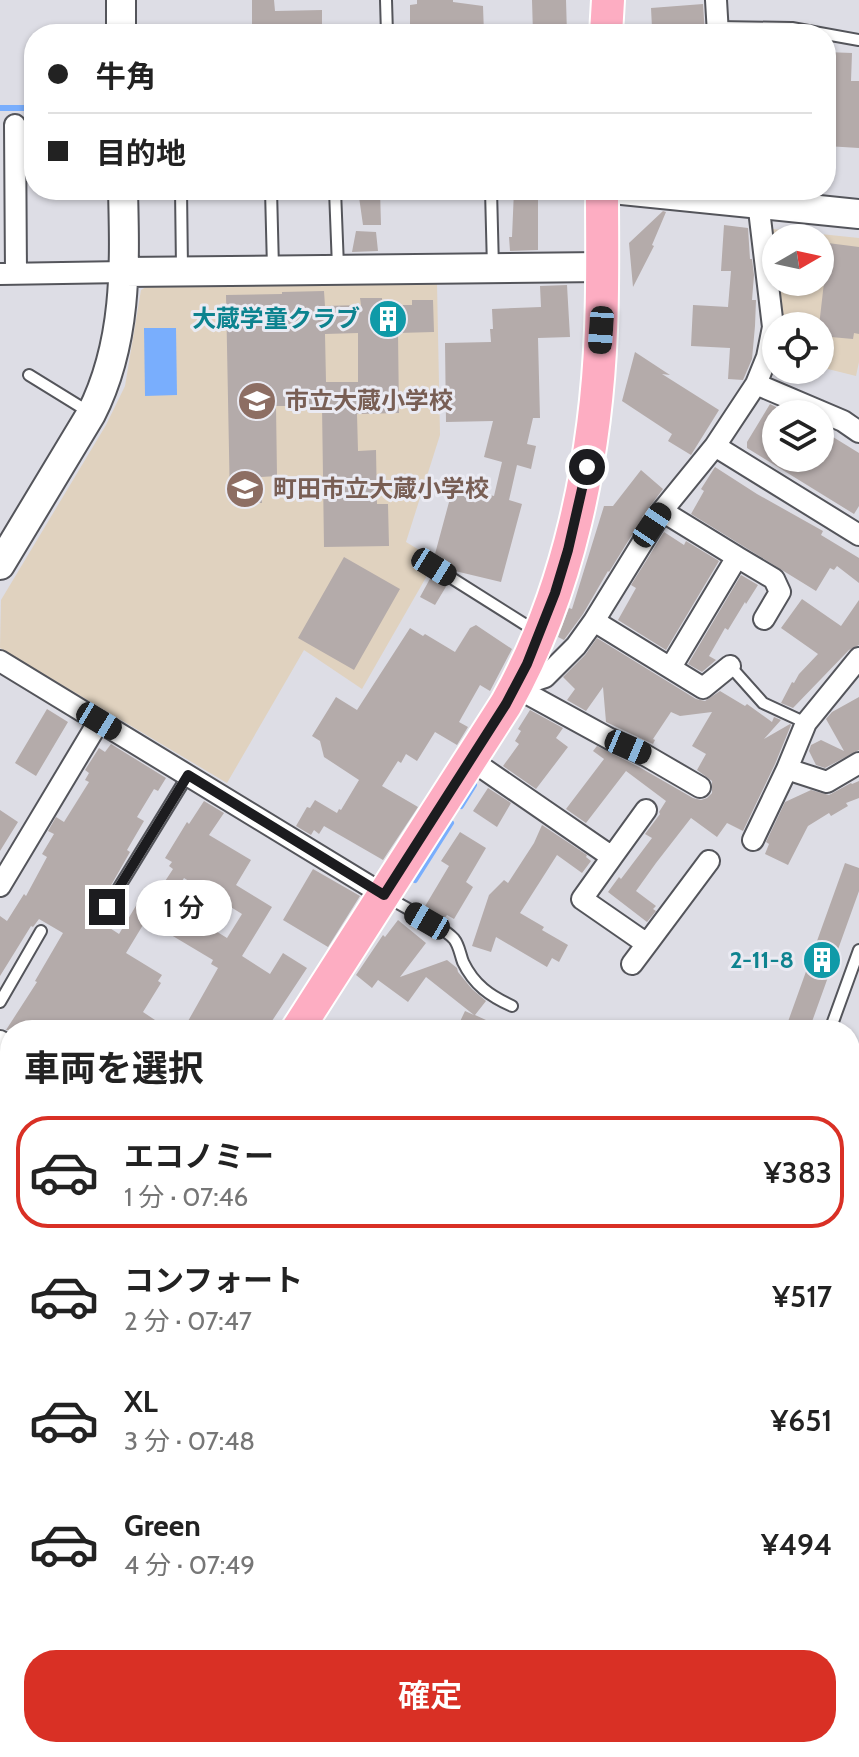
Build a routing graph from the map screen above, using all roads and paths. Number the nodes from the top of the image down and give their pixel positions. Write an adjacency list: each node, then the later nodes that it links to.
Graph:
1 (121, 0): 5 (street)
2 (386, 0): 6 (lane)
3 (608, 0): 7 (main road)
4 (716, 0): 8 (street)
5 (121, 24)
6 (387, 24)
7 (607, 24)
8 (717, 24)
9 (836, 36): 10 (lane)
10 (859, 40)
11 (15, 125): 27 (street)
12 (123, 200): 26 (street)
13 (181, 200): 25 (lane)
14 (271, 200): 24 (lane)
15 (335, 200): 23 (lane)
16 (491, 200): 22 (lane)
17 (602, 200): 21 (main road)
18 (758, 200): 29 (street)
19 (776, 200): 20 (street)
20 (859, 214)
21 (602, 267): 22 (street); 40 (main road)
22 (493, 268): 23 (street)
23 (338, 269): 24 (street)
24 (273, 270): 25 (street)
25 (182, 271): 26 (street)
26 (125, 272): 27 (street); 30 (street)
27 (8, 274)
28 (29, 375): 30 (lane)
29 (756, 384): 31 (street); 32 (street)
30 (91, 414): 36 (street)
31 (859, 432)
32 (715, 446): 33 (street); 34 (street)
33 (662, 511): 35 (street); 39 (street)
34 (859, 535)
35 (737, 557): 38 (street); 44 (street)
36 (0, 565)
37 (434, 567): 40 (lane)
38 (764, 619)
39 (594, 621): 44 (street); 45 (street)
40 (539, 633): 45 (main road)
41 (859, 658): 47 (street)
42 (0, 661): 46 (street)
43 (730, 666): 44 (street); 47 (lane)
44 (671, 667)
45 (515, 687): 48 (main road); 52 (street)
46 (99, 721): 51 (street); 57 (street)
47 (806, 723): 50 (street)
48 (471, 760): 55 (street); 58 (main road)
49 (859, 763): 50 (street)
50 (787, 769): 54 (street)
51 (188, 775): 58 (street); 59 (lane)
52 (700, 787)
53 (646, 810): 55 (street)
54 (753, 840)
55 (612, 857): 61 (street)
56 (709, 861): 61 (street)
57 (0, 886)
58 (384, 895): 66 (lane); 67 (main road)
59 (107, 907)
60 (41, 931): 65 (lane)
61 (647, 944): 63 (street)
62 (859, 950): 64 (lane)
63 (632, 964)
64 (855, 974): 68 (lane)
65 (0, 1002)
66 (512, 1006)
67 (303, 1020)
68 (834, 1020)

